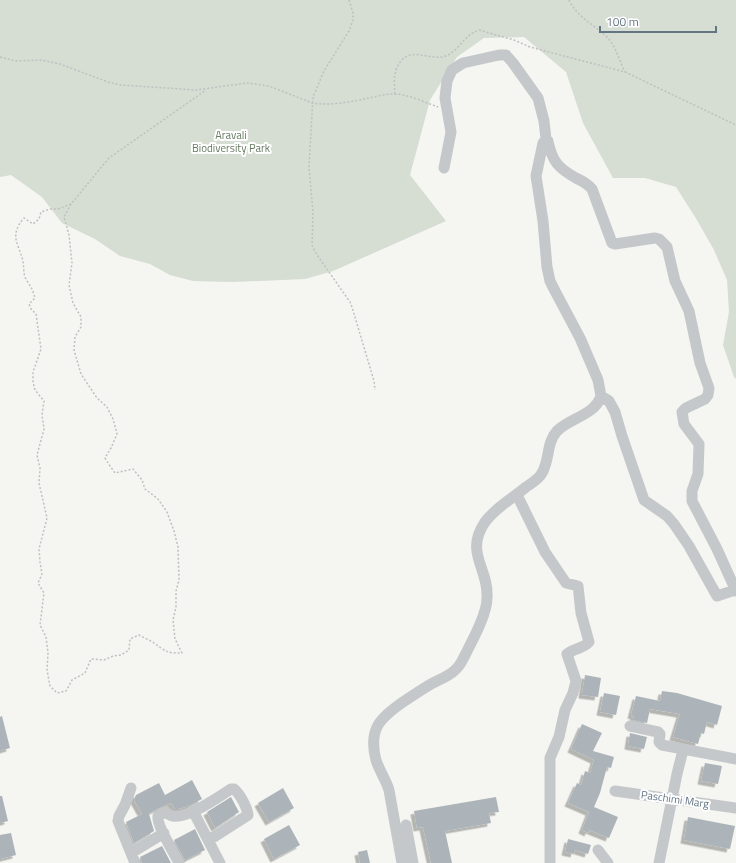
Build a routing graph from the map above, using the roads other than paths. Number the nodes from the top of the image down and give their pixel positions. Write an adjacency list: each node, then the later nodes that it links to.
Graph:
1 (546, 139): 2 (street); 3 (street); 5 (street)
2 (444, 168)
3 (601, 396): 4 (street); 5 (street)
4 (516, 495): 21 (street); 23 (street)
5 (736, 591)
6 (630, 726): 7 (street)
7 (683, 750): 8 (street); 11 (street)
8 (736, 758)
9 (131, 788): 18 (street)
10 (615, 791): 11 (street, Paschimi Marg)
11 (672, 798): 12 (street, Paschimi Marg); 25 (street)
12 (736, 808)
13 (193, 811): 15 (street); 16 (street); 16 (street)
14 (406, 825): 22 (street)
15 (164, 833): 18 (street); 19 (street)
16 (209, 840): 20 (street)
17 (598, 850): 24 (street)
18 (133, 858)
19 (180, 863)
20 (220, 863)
21 (402, 863)
22 (413, 863)
23 (550, 863)
24 (608, 863)
25 (659, 863)

